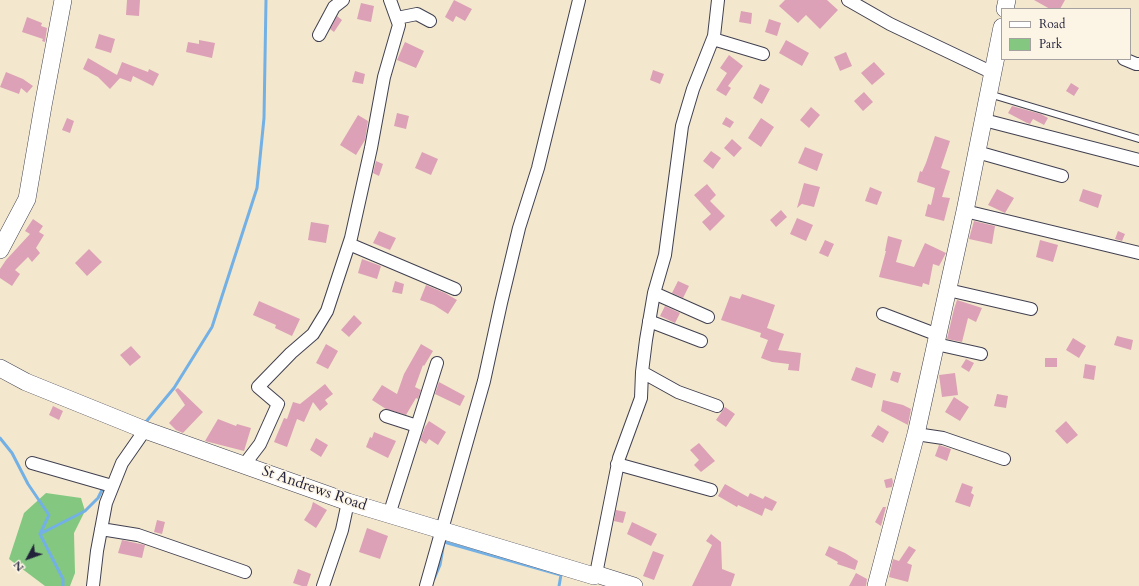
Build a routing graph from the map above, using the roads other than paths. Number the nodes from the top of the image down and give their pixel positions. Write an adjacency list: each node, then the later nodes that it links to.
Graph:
1 (63, 0): 24 (main road)
2 (343, 0): 10 (street)
3 (390, 0): 7 (street)
4 (579, 0): 53 (street)
5 (718, 0): 11 (street)
6 (848, 0): 15 (street)
7 (397, 18): 8 (street); 23 (street)
8 (430, 21)
9 (1001, 32): 15 (main road)
10 (319, 35)
11 (713, 39): 12 (street); 28 (street)
12 (763, 54)
13 (1127, 60): 14 (street)
14 (1139, 64)
15 (993, 73): 16 (main road)
16 (989, 93): 17 (main road); 18 (lane)
17 (984, 120): 19 (main road); 20 (street)
18 (1139, 139)
19 (977, 152): 21 (street); 22 (main road)
20 (1139, 160)
21 (1062, 176)
22 (965, 211): 25 (street); 27 (main road)
23 (349, 244): 26 (street); 47 (street)
24 (0, 250)
25 (1139, 253)
26 (455, 289)
27 (948, 290): 29 (street); 33 (main road)
28 (654, 293): 31 (street); 32 (street)
29 (1031, 309)
30 (883, 314): 33 (street)
31 (708, 317)
32 (649, 321): 34 (street); 38 (street)
33 (937, 340): 35 (street); 43 (main road)
34 (701, 341)
35 (981, 354)
36 (437, 363): 41 (street)
37 (0, 368): 42 (main road, St Andrews Road)
38 (642, 372): 39 (street); 46 (street)
39 (717, 406)
40 (386, 416): 41 (street)
41 (417, 426): 51 (street)
42 (145, 430): 47 (main road, St Andrews Road); 48 (street)
43 (916, 434): 44 (street); 60 (main road)
44 (1004, 459)
45 (32, 463): 48 (street)
46 (617, 464): 49 (street); 55 (street)
47 (244, 465): 50 (main road, St Andrews Road)
48 (112, 486): 52 (street)
49 (711, 490)
50 (348, 502): 51 (main road, St Andrews Road); 57 (street)
51 (389, 515): 53 (main road, St Andrews Road)
52 (101, 529): 54 (street); 56 (street)
53 (442, 531): 55 (main road, St Andrews Road); 58 (street)
54 (245, 572)
55 (594, 579): 59 (main road, St Andrews Road)
56 (93, 586)
57 (323, 586)
58 (426, 586)
59 (634, 586)
60 (876, 586)

